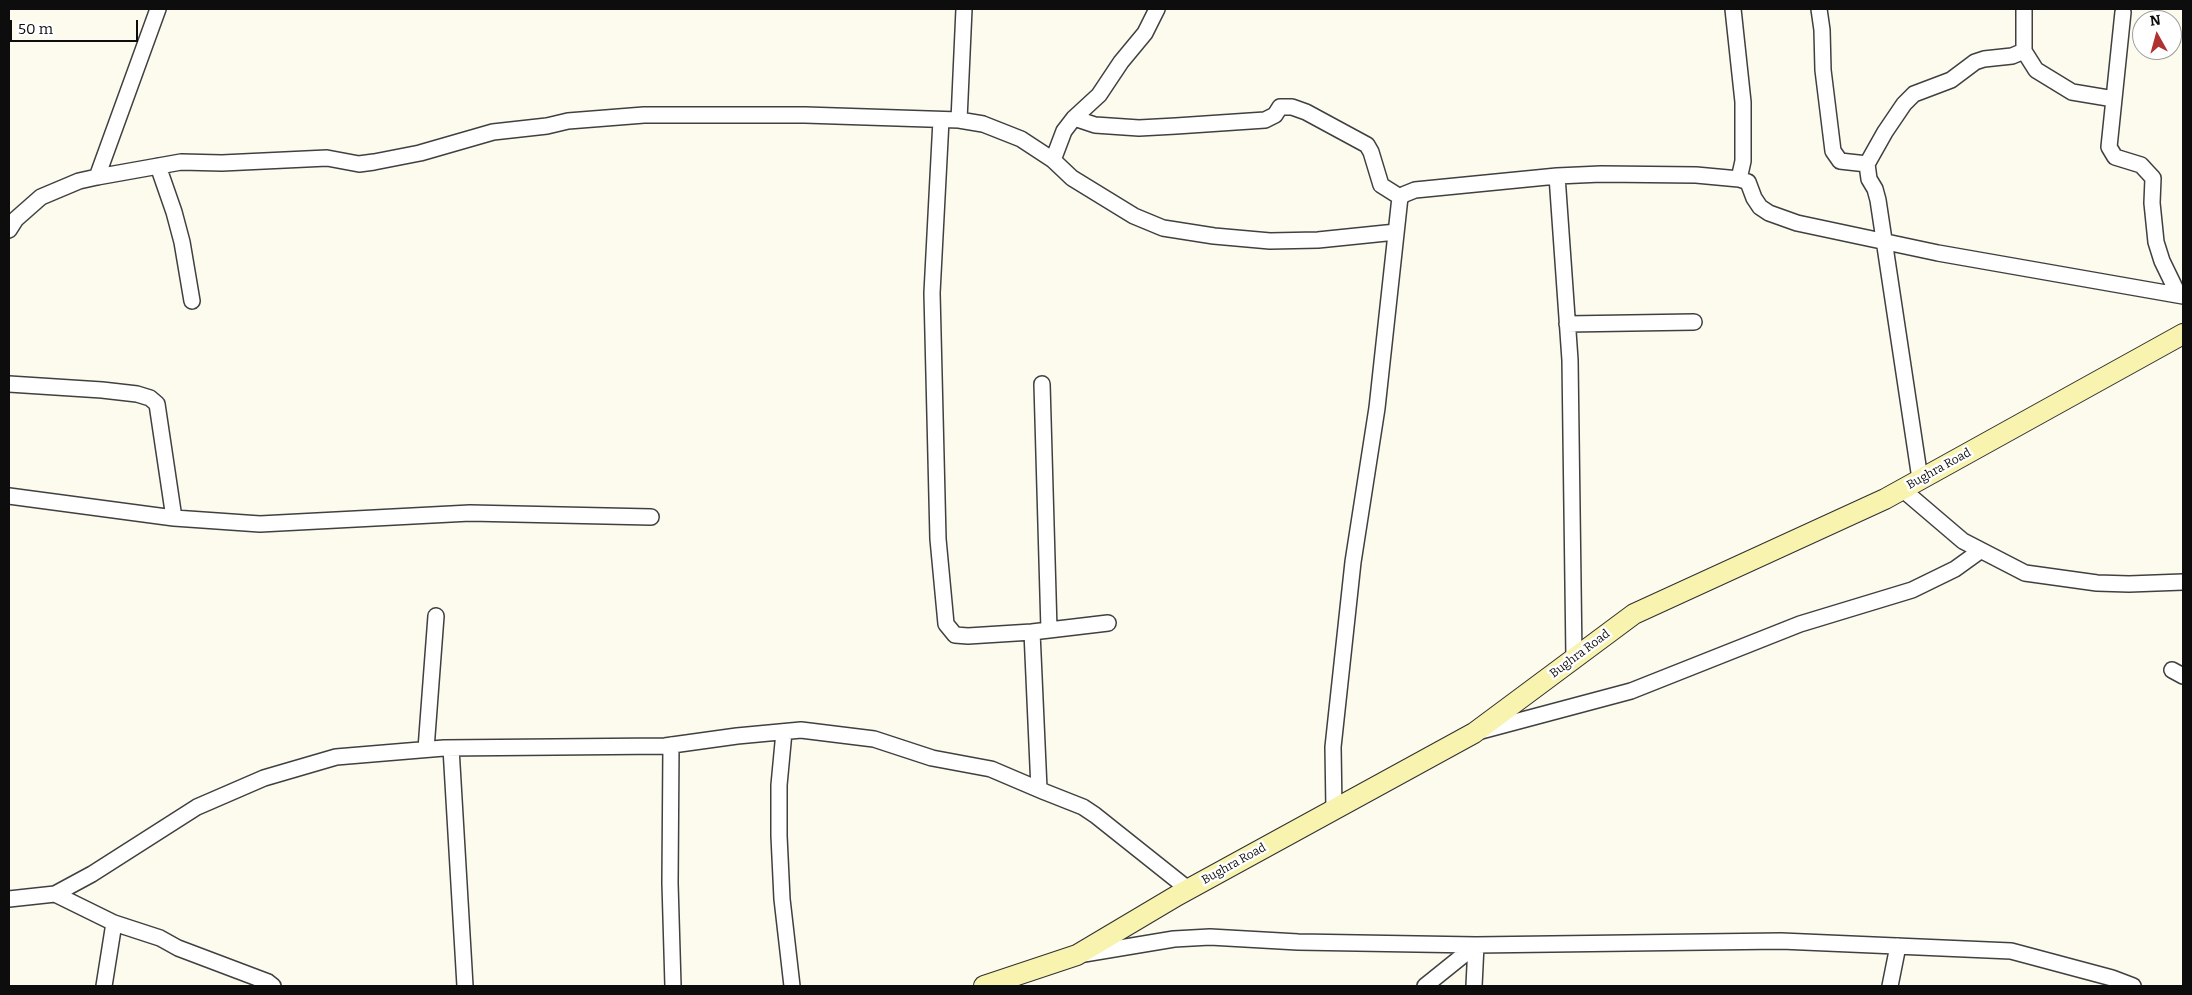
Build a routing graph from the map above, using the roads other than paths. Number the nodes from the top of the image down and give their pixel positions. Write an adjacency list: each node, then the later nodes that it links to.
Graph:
1 (158, 9): 17 (street)
2 (964, 9): 12 (street)
3 (1157, 9): 10 (street)
4 (1733, 9): 18 (street)
5 (1819, 9): 14 (street)
6 (2024, 9): 8 (street)
7 (2123, 12): 9 (street)
8 (2024, 52): 9 (street); 14 (street)
9 (2114, 99): 23 (street)
10 (1074, 118): 13 (street); 19 (street)
11 (942, 120): 12 (street); 15 (street); 40 (street)
12 (959, 120): 13 (street)
13 (1053, 160): 21 (street)
14 (1867, 164): 22 (street)
15 (158, 166): 17 (street); 24 (street)
16 (1557, 176): 18 (street); 19 (street); 26 (street)
17 (97, 177): 20 (street)
18 (1739, 179): 22 (street)
19 (1400, 197): 21 (street)
20 (9, 230)
21 (1396, 232): 48 (street)
22 (1884, 241): 23 (street); 30 (street)
23 (2181, 295)
24 (192, 301)
25 (1694, 322): 26 (street)
26 (1567, 324): 41 (street)
27 (2183, 334): 30 (street, Bughra Road)
28 (9, 384): 34 (street)
29 (1042, 384): 39 (street)
30 (1920, 479): 31 (street, Bughra Road)
31 (1902, 489): 35 (street); 41 (street, Bughra Road)
32 (9, 496): 34 (street)
33 (651, 516): 34 (street)
34 (174, 518)
35 (1980, 551): 36 (street); 43 (street)
36 (2183, 582)
37 (436, 616): 46 (street)
38 (1108, 623): 39 (street)
39 (1050, 630): 40 (street)
40 (1032, 632): 47 (street)
41 (1574, 658): 43 (street, Bughra Road)
42 (784, 732): 44 (street); 47 (street); 60 (street)
43 (1474, 733): 48 (street, Bughra Road)
44 (671, 745): 45 (street); 59 (street)
45 (451, 748): 46 (street); 58 (street)
46 (426, 749): 50 (street)
47 (1039, 789): 49 (street)
48 (1334, 810): 49 (street, Bughra Road)
49 (1188, 889): 55 (street, Bughra Road)
50 (55, 894): 51 (street); 52 (street)
51 (9, 898)
52 (114, 922): 56 (street); 57 (street)
53 (1476, 945): 54 (street); 55 (street); 62 (street); 63 (street)
54 (1898, 946): 64 (street); 65 (street)
55 (1077, 955): 61 (street, Bughra Road)
56 (270, 985)
57 (104, 986)
58 (465, 986)
59 (673, 986)
60 (792, 986)
61 (984, 986)
62 (1425, 986)
63 (1474, 986)
64 (1890, 986)
65 (2133, 986)

